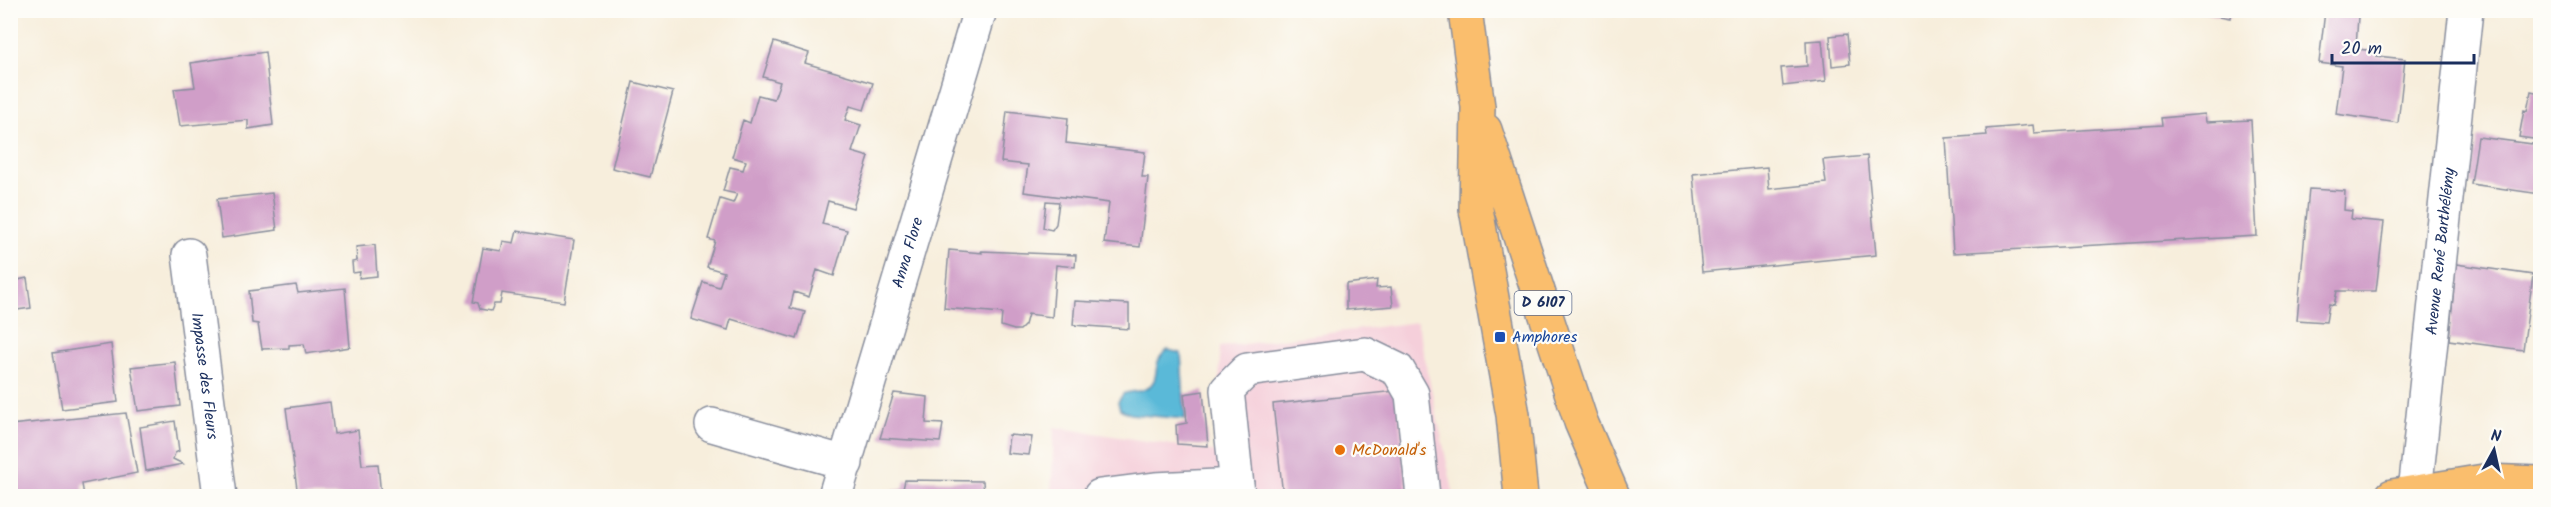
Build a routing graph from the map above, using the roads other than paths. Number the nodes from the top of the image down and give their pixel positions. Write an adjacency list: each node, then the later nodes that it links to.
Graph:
1 (980, 10): 7 (street, Anna Flore)
2 (1465, 10): 4 (main road, D 6107)
3 (2466, 10): 11 (street, Avenue René Barthélémy)
4 (1478, 107): 16 (main road, D 6107); 17 (main road, D 6107)
5 (189, 255): 12 (street, Impasse des Fleurs)
6 (712, 425): 7 (street)
7 (846, 463): 13 (street, Anna Flore)
8 (2541, 483): 11 (main road)
9 (2541, 490): 18 (main road)
10 (1238, 491): 14 (street); 15 (street)
11 (2407, 495)
12 (220, 496)
13 (835, 496)
14 (1101, 496)
15 (1423, 496)
16 (1521, 496)
17 (1612, 496)
18 (2528, 496)

